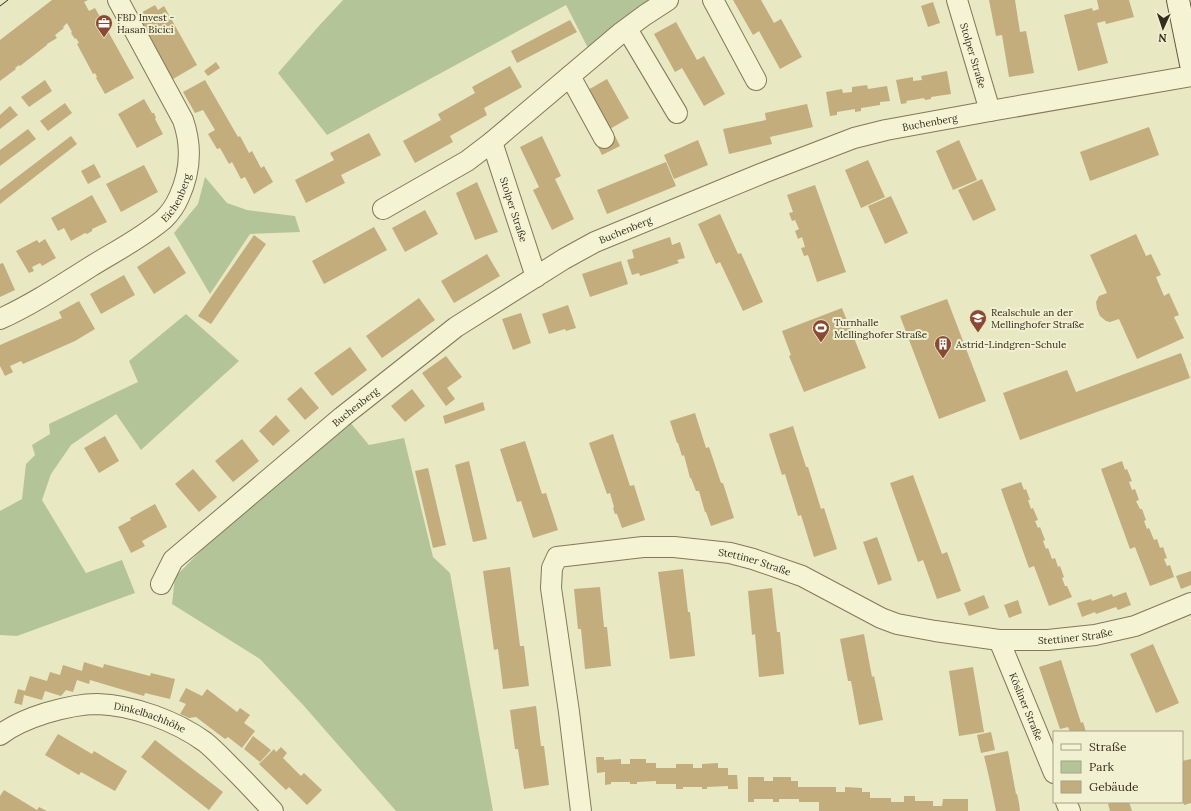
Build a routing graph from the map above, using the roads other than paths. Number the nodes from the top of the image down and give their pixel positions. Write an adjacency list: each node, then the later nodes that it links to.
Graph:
1 (118, 0): 17 (street, Eichenberg)
2 (668, 0): 6 (street)
3 (713, 0): 10 (street)
4 (957, 0): 11 (street, Stolper Straße)
5 (1178, 0): 7 (main road)
6 (627, 29): 8 (street); 12 (street)
7 (1191, 64)
8 (570, 76): 13 (street); 14 (street)
9 (1191, 76): 11 (street, Buchenberg)
10 (756, 80)
11 (990, 111): 16 (street, Buchenberg)
12 (677, 113)
13 (604, 138)
14 (494, 140): 15 (street); 16 (street, Stolper Straße)
15 (383, 209)
16 (536, 277): 18 (street, Buchenberg)
17 (0, 319)
18 (161, 584)
19 (1191, 603): 20 (street, Stettiner Straße)
20 (999, 640): 22 (street, Kösliner Straße); 24 (street, Stettiner Straße)
21 (0, 735): 23 (street, Dinkelbachhöhe)
22 (1053, 770)
23 (273, 811)
24 (581, 811)

